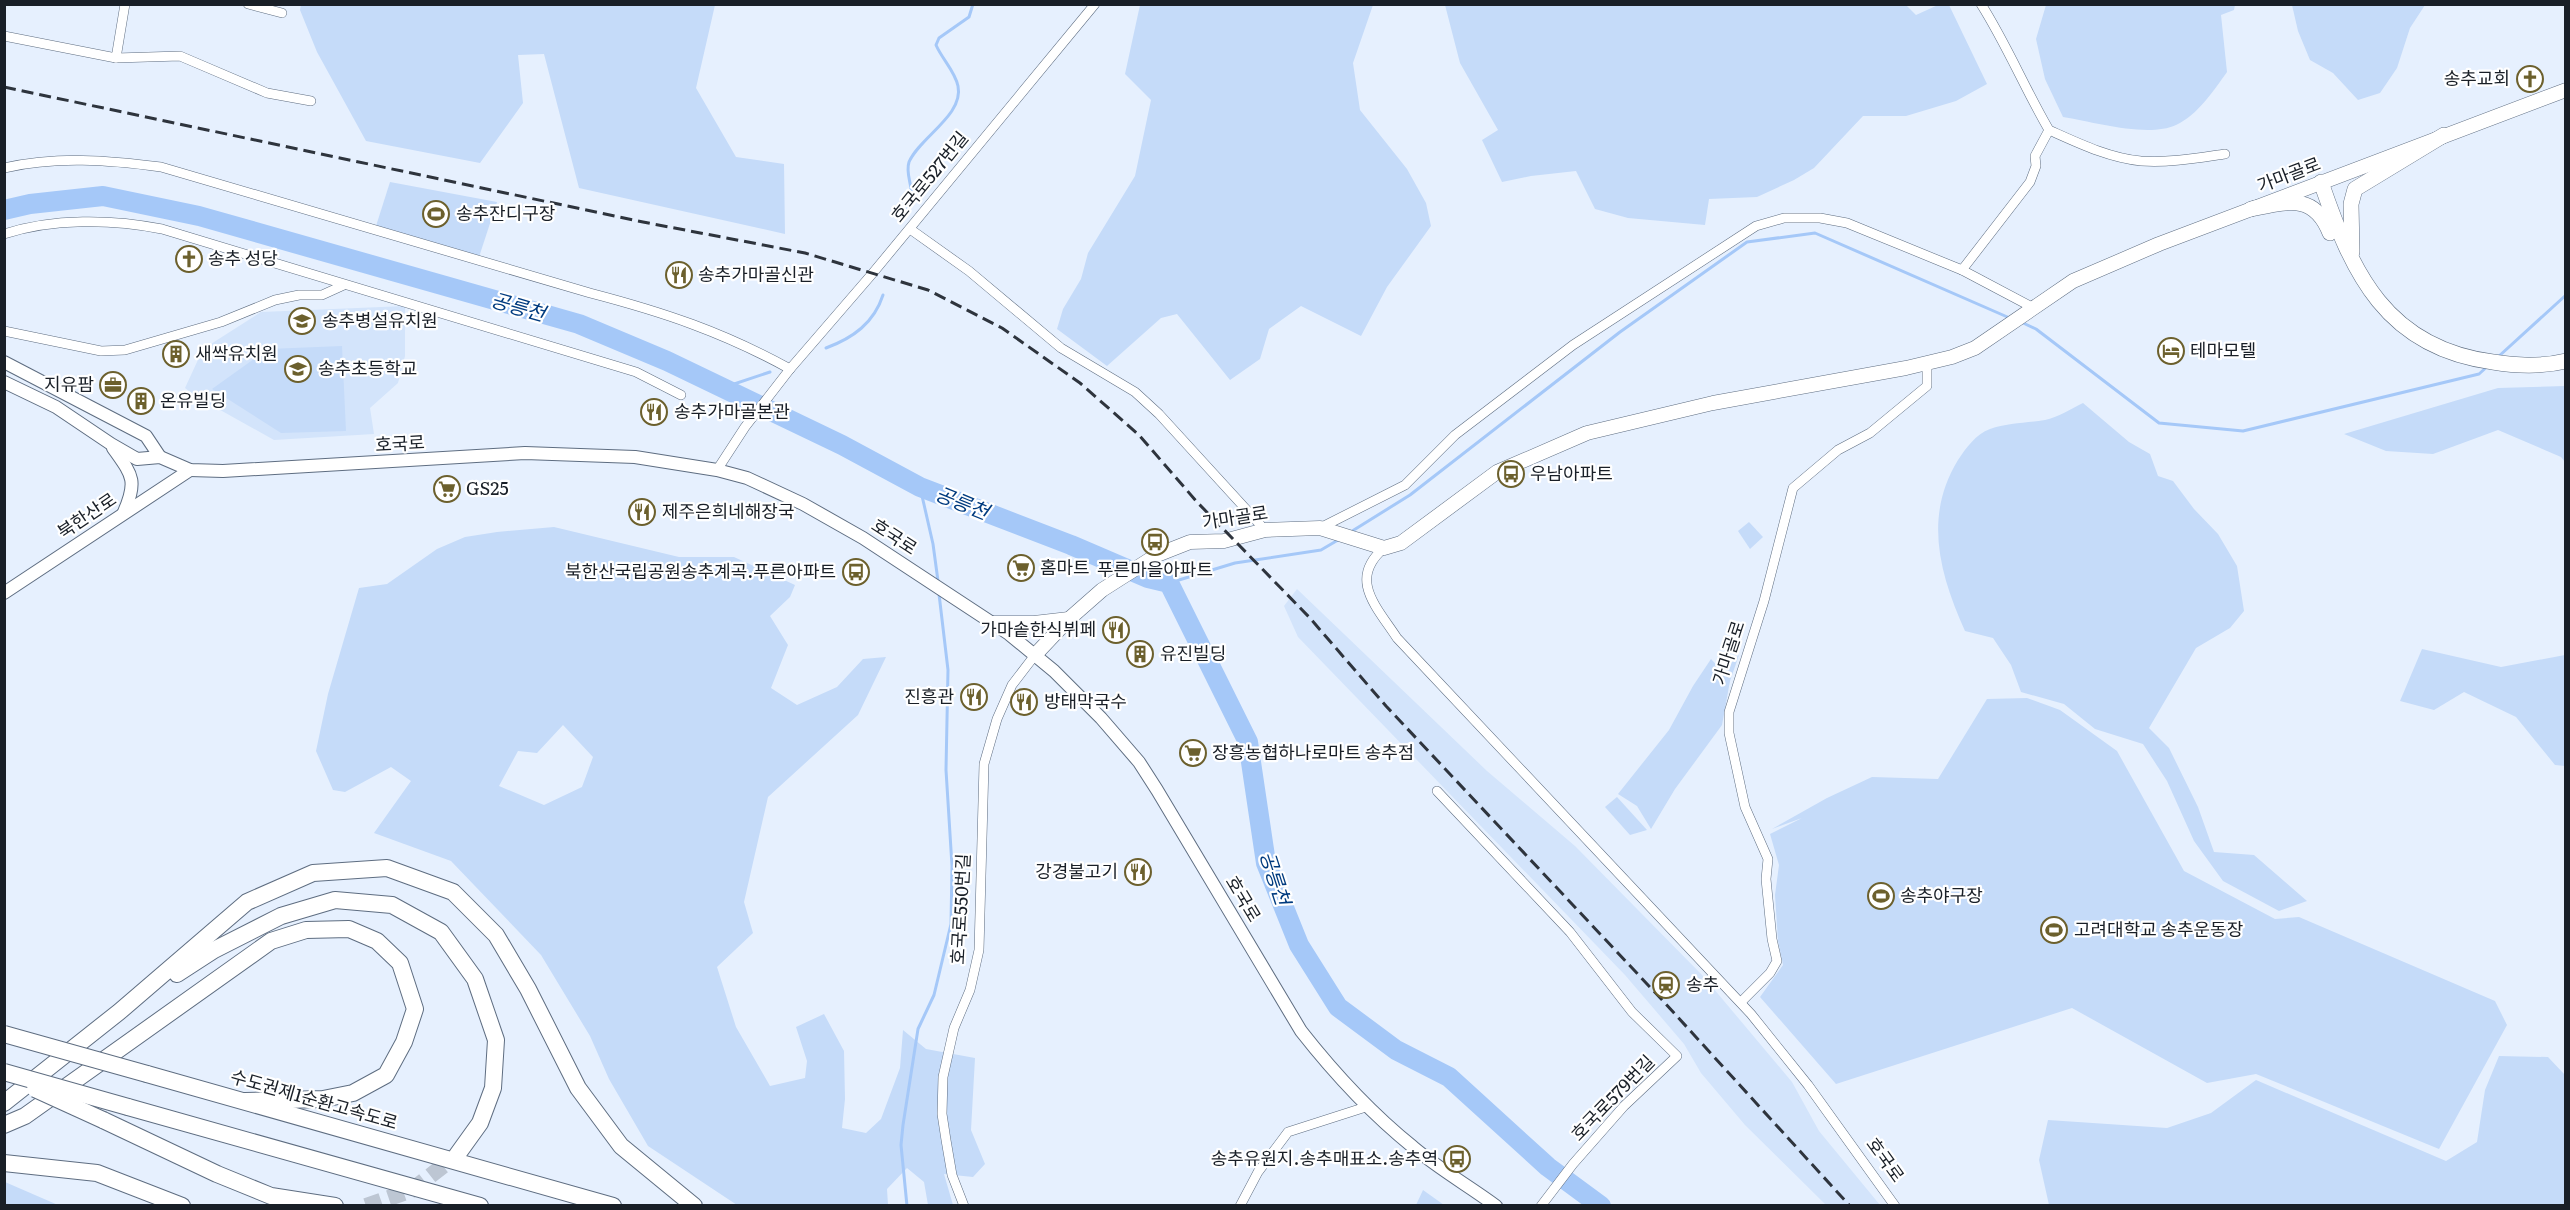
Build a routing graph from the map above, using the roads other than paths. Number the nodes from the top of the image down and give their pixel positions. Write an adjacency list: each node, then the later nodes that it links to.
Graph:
1 (125, 4): 7 (street)
2 (248, 4): 5 (street)
3 (1095, 4): 16 (street, 호국로527번길)
4 (1982, 4): 10 (street)
5 (282, 13)
6 (4, 36): 7 (street)
7 (116, 58): 9 (street)
8 (2565, 90): 11 (main road, 가마골로)
9 (311, 101)
10 (2049, 130): 12 (street); 19 (street)
11 (2444, 135): 14 (main road, 가마골로); 18 (highway)
12 (2224, 153)
13 (4, 168): 26 (street)
14 (2321, 182): 15 (main road, 가마골로); 18 (highway)
15 (2251, 208): 18 (highway); 21 (main road, 가마골로)
16 (910, 229): 26 (street, 호국로527번길); 35 (street)
17 (4, 234): 20 (street)
18 (2352, 261): 23 (highway)
19 (1962, 270): 21 (street); 34 (street)
20 (344, 285): 22 (street); 28 (street)
21 (2032, 307): 25 (main road, 가마골로)
22 (4, 331)
23 (2564, 361)
24 (4, 362): 30 (street, 호국로)
25 (1927, 363): 36 (main road); 42 (street, 가마골로)
26 (790, 369): 32 (street, 호국로527번길)
27 (4, 381): 29 (street, 호국로)
28 (681, 395)
29 (111, 444): 30 (street, 호국로); 33 (street)
30 (160, 457): 31 (street, 호국로)
31 (190, 470): 32 (street, 호국로); 33 (street, 북한산로)
32 (717, 470): 39 (street, 호국로)
33 (124, 512): 37 (street, 북한산로)
34 (1320, 528): 35 (main road, 가마골로); 36 (main road, 가마골로)
35 (1265, 530): 38 (main road, 가마골로)
36 (1380, 546): 42 (street)
37 (4, 593)
38 (1069, 619): 39 (main road); 40 (main road)
39 (993, 623): 40 (street, 호국로)
40 (1035, 655): 48 (street, 호국로); 57 (street, 호국로550번길)
41 (1437, 791): 60 (street, 호국로579번길)
42 (1741, 1002): 61 (street, 호국로)
43 (119, 1012): 47 (highway); 50 (highway); 56 (highway)
44 (4, 1034): 46 (highway, 수도권제1순환고속도로, bridge)
45 (4, 1073): 53 (highway, bridge); 54 (highway, bridge)
46 (245, 1101): 49 (highway); 55 (highway, 수도권제1순환고속도로)
47 (4, 1103)
48 (1369, 1106): 58 (street); 59 (street, 호국로)
49 (4, 1125)
50 (457, 1155)
51 (4, 1163): 52 (highway)
52 (182, 1206)
53 (335, 1206)
54 (480, 1206)
55 (613, 1206)
56 (694, 1206)
57 (964, 1206)
58 (1240, 1206)
59 (1497, 1206)
60 (1541, 1206)
61 (1895, 1206)

